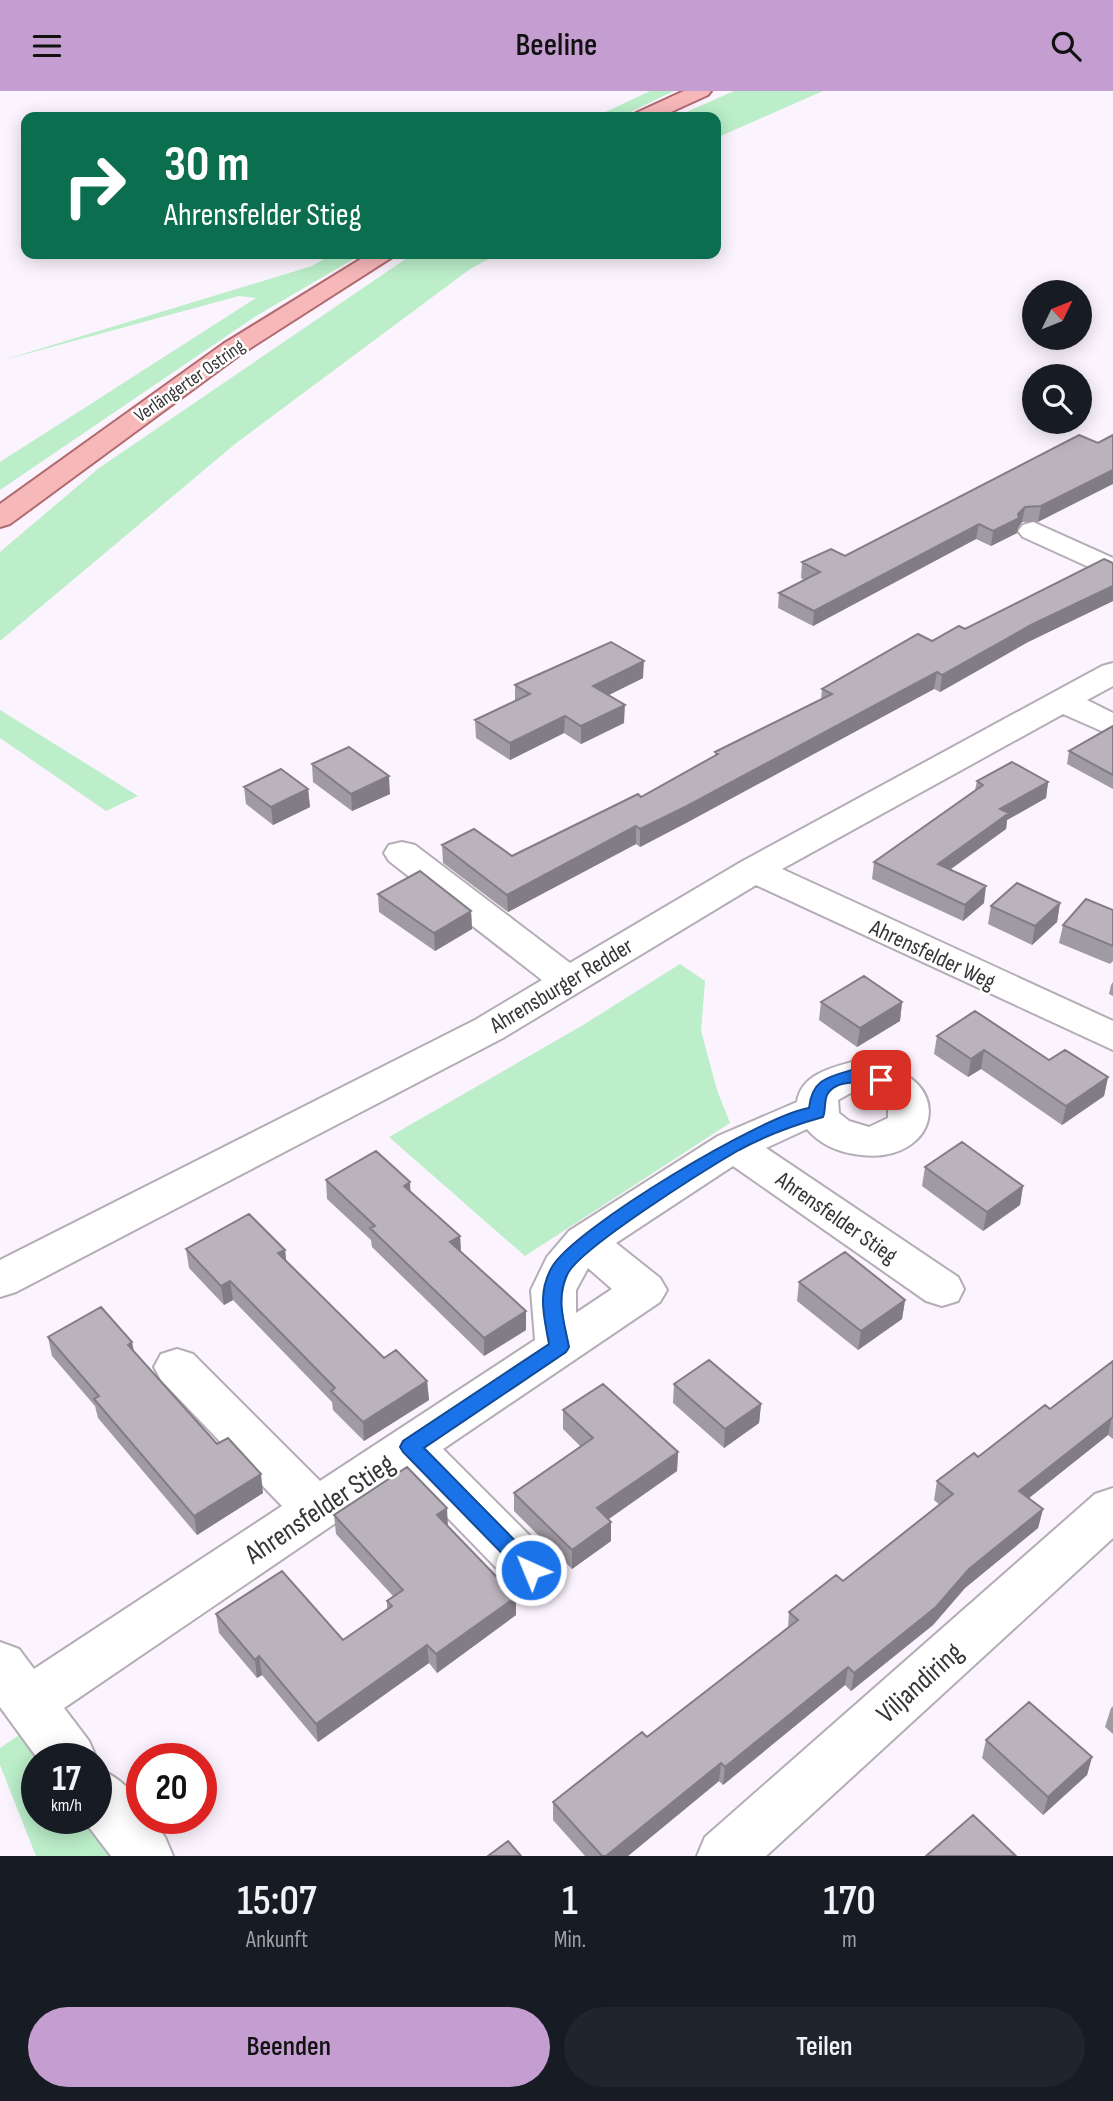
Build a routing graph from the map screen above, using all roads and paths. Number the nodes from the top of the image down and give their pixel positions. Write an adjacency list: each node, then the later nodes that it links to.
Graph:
1 (701, 91): 2 (main road)
2 (654, 112)
3 (377, 259): 4 (main road, Verlängerter Ostring)
4 (0, 518)
5 (1033, 531): 6 (street)
6 (1113, 569)
7 (1113, 673): 8 (street, Ahrensburger Redder)
8 (1063, 701): 9 (street); 11 (street, Ahrensburger Redder)
9 (1113, 726)
10 (402, 853): 12 (street)
11 (754, 870): 12 (street, Ahrensburger Redder); 13 (street, Ahrensfelder Weg)
12 (568, 981): 17 (street, Ahrensburger Redder)
13 (1113, 1037)
14 (817, 1113): 15 (street)
15 (733, 1146): 16 (street); 18 (street, Ahrensfelder Stieg)
16 (585, 1242): 19 (street); 19 (street, Ahrensfelder Stieg)
17 (0, 1279)
18 (942, 1289)
19 (559, 1347): 21 (street, Ahrensfelder Stieg)
20 (177, 1367): 23 (street)
21 (410, 1447): 23 (street, Ahrensfelder Stieg); 24 (street)
22 (1113, 1508): 29 (street, Viljandiring)
23 (317, 1509): 25 (street, Ahrensfelder Stieg)
24 (531, 1570)
25 (11, 1689): 26 (street)
26 (57, 1743)
27 (112, 1814): 28 (street)
28 (145, 1856)
29 (725, 1856)

